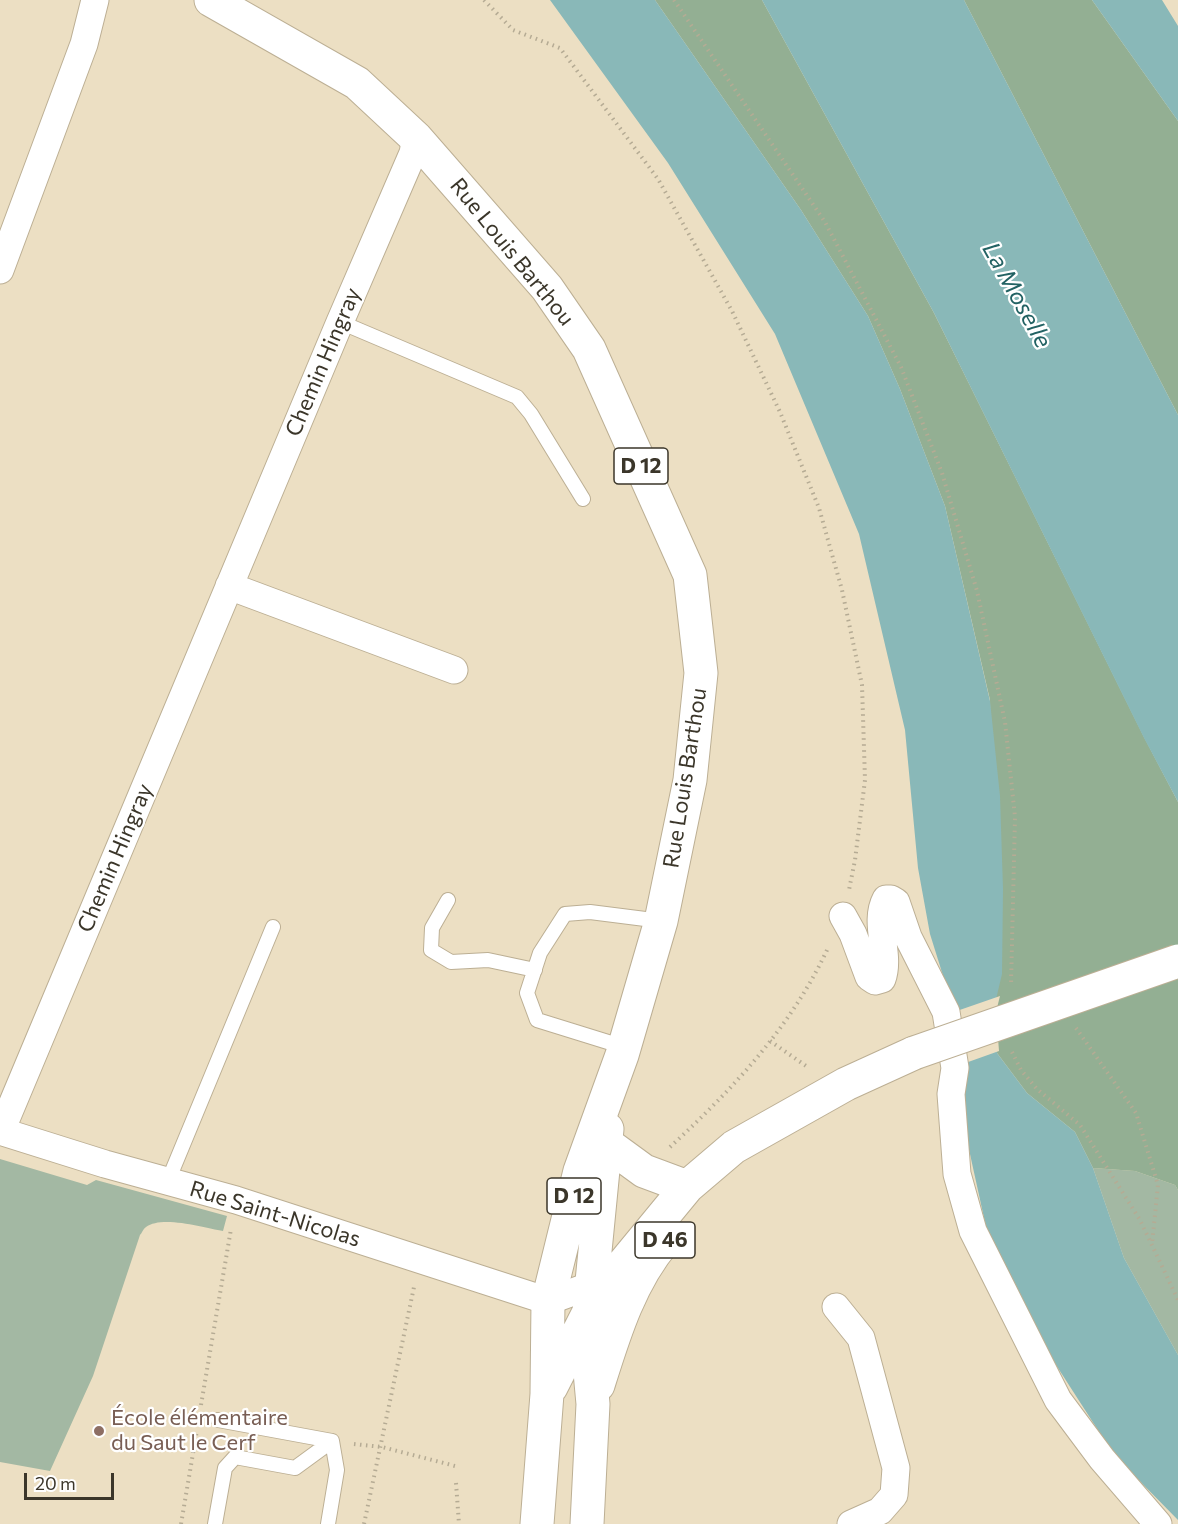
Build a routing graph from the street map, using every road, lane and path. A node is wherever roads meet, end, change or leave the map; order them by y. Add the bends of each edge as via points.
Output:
1 (95, 0) edge
2 (211, 0) edge
3 (484, 0) edge
4 (674, 0) edge
5 (415, 146) junction
6 (0, 270) edge
7 (340, 322) junction
8 (583, 499) dead end
9 (229, 586) junction
10 (454, 670) dead end
11 (448, 900) dead end
12 (843, 916) junction
13 (661, 921) junction
14 (273, 927) dead end
15 (1178, 961) edge
16 (535, 970) junction
17 (1011, 992) dead end
18 (1064, 1002) junction
19 (770, 1041) junction
20 (1008, 1044) dead end
21 (624, 1047) junction
22 (839, 1089) junction
23 (609, 1094) junction
24 (794, 1115) junction
25 (0, 1131) edge
26 (607, 1144) junction
27 (644, 1171) junction
28 (168, 1181) junction
29 (687, 1188) junction
30 (236, 1200) junction
31 (1152, 1245) junction
32 (420, 1260) junction
33 (1178, 1300) edge
34 (548, 1301) junction
35 (836, 1307) dead end
36 (592, 1312) junction
37 (547, 1394) junction
38 (593, 1404) junction
39 (201, 1410) dead end
40 (218, 1420) dead end
41 (199, 1421) dead end
42 (332, 1441) junction
43 (382, 1447) junction
44 (459, 1467) dead end
45 (456, 1483) dead end
46 (181, 1524) edge
47 (215, 1524) edge
48 (328, 1524) edge
49 (364, 1524) edge
50 (459, 1524) edge
51 (537, 1524) edge
52 (587, 1524) edge
53 (851, 1524) edge
54 (1158, 1524) edge

1 - 6 street via 84,44
2 - 5 main road, Rue Louis Barthou / D 12 via 357,83
3 - 12 path via 513,30 560,48 658,179 732,310 819,508 842,590 862,686 865,780
4 - 17 path via 825,222 902,367 942,473 977,591 1005,722 1015,817
5 - 7 street, Chemin Hingray
5 - 13 main road, Rue Louis Barthou / D 12 via 547,288 589,349 690,575 701,673 690,780
7 - 8 lane via 517,397
7 - 9 street, Chemin Hingray
9 - 10 street
9 - 25 street, Chemin Hingray
11 - 16 lane via 432,928 431,950 451,962 488,960
12 - 19 path via 822,962
12 - 54 street via 869,977 875,981 882,979 885,970 883,905 886,899 896,902 908,937 946,1012 955,1068 951,1094 957,1174 973,1231 1058,1400
13 - 16 lane via 590,912 566,914 540,952
13 - 21 main road, Rue Louis Barthou / D 12
14 - 28 lane
15 - 18 main road, D 46, bridge
16 - 21 lane via 527,993 537,1020
18 - 22 main road, D 46, bridge via 914,1053
18 - 31 path via 1080,1034 1136,1113 1158,1185
19 - 22 path
19 - 27 path via 710,1110
20 - 31 path via 1036,1089 1080,1125
21 - 23 main road, Rue Louis Barthou / D 12
22 - 24 main road, D 46
23 - 26 main road, Rue Louis Barthou / D 12
23 - 34 main road, Rue Louis Barthou / D 12 via 580,1171
24 - 29 main road, D 46 via 734,1147
24 - 38 main road, D 46 via 698,1201 657,1249 624,1307
25 - 28 street, Rue Saint-Nicolas
26 - 27 main road
26 - 36 main road, Rue Louis Barthou / D 12
27 - 29 main road
28 - 30 street, Rue Saint-Nicolas
29 - 36 main road, D 46 via 624,1261
30 - 32 street, Rue Saint-Nicolas
30 - 39 path
31 - 33 path
32 - 34 street, Rue Saint-Nicolas
32 - 43 path
34 - 36 street
34 - 36 street
34 - 37 main road, D 12
35 - 53 street via 861,1338 896,1468 894,1495 880,1511
36 - 37 main road, D 46
36 - 38 main road, D 12
37 - 51 main road, D 12
38 - 52 main road, D 12
40 - 42 lane
41 - 46 path
42 - 43 path
42 - 47 lane via 295,1468 235,1457 225,1468
42 - 48 lane via 337,1470
43 - 44 path
43 - 49 path
45 - 50 path

